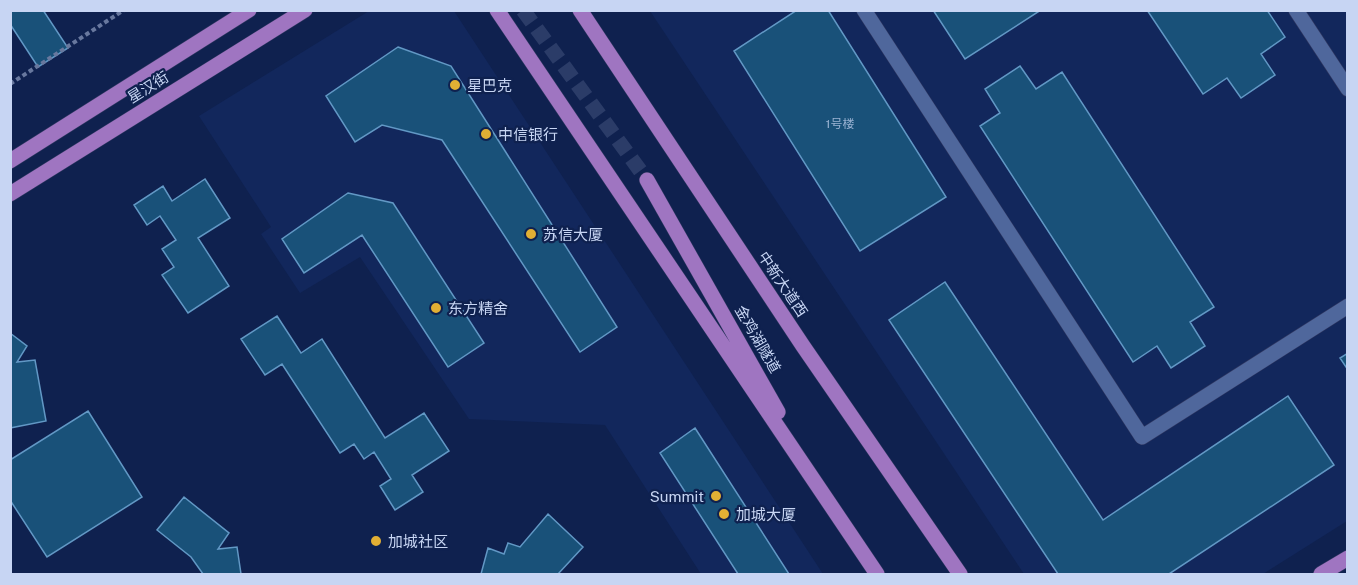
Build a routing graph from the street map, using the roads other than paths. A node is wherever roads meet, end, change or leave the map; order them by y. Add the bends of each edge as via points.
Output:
1 (249, 10) edge
2 (305, 10) edge
3 (497, 10) edge
4 (580, 10) edge
5 (864, 10) edge
6 (1296, 10) edge
7 (1347, 89) edge
8 (10, 161) edge
9 (647, 180) tunnel mouth
10 (10, 194) edge
11 (1347, 306) edge
12 (837, 516) junction
13 (1347, 558) edge
14 (877, 574) edge
15 (960, 574) edge
16 (1321, 574) edge

1 - 8 main road, 星汉街
2 - 10 main road, 星汉街
3 - 12 main road
4 - 15 main road, 中新大道西
5 - 11 lane via 1142,437
6 - 7 lane
9 - 12 main road, 金鸡湖隧道
12 - 14 main road
13 - 16 main road

